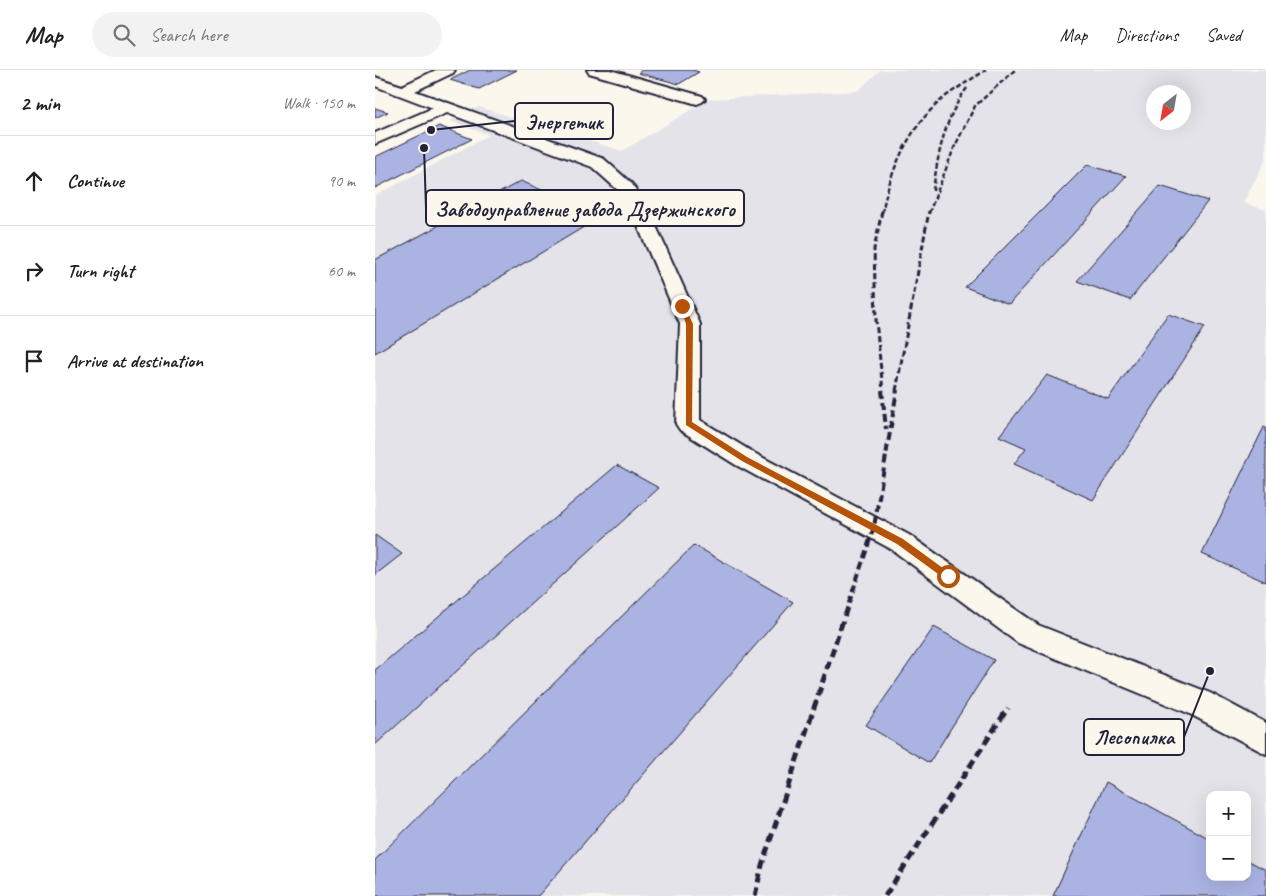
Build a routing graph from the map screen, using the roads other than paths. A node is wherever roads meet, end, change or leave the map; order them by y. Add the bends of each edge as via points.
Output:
1 (448, 70) edge
2 (594, 70) edge
3 (375, 81) edge
4 (403, 91) junction
5 (697, 99) dead end
6 (447, 107) junction
7 (375, 139) edge
8 (1266, 739) edge

1 - 4 lane
2 - 5 lane
3 - 4 lane
4 - 6 lane
6 - 7 lane
6 - 8 lane via 598,163 626,188 642,215 690,324 688,424 745,459 900,542 1028,634 1199,703

